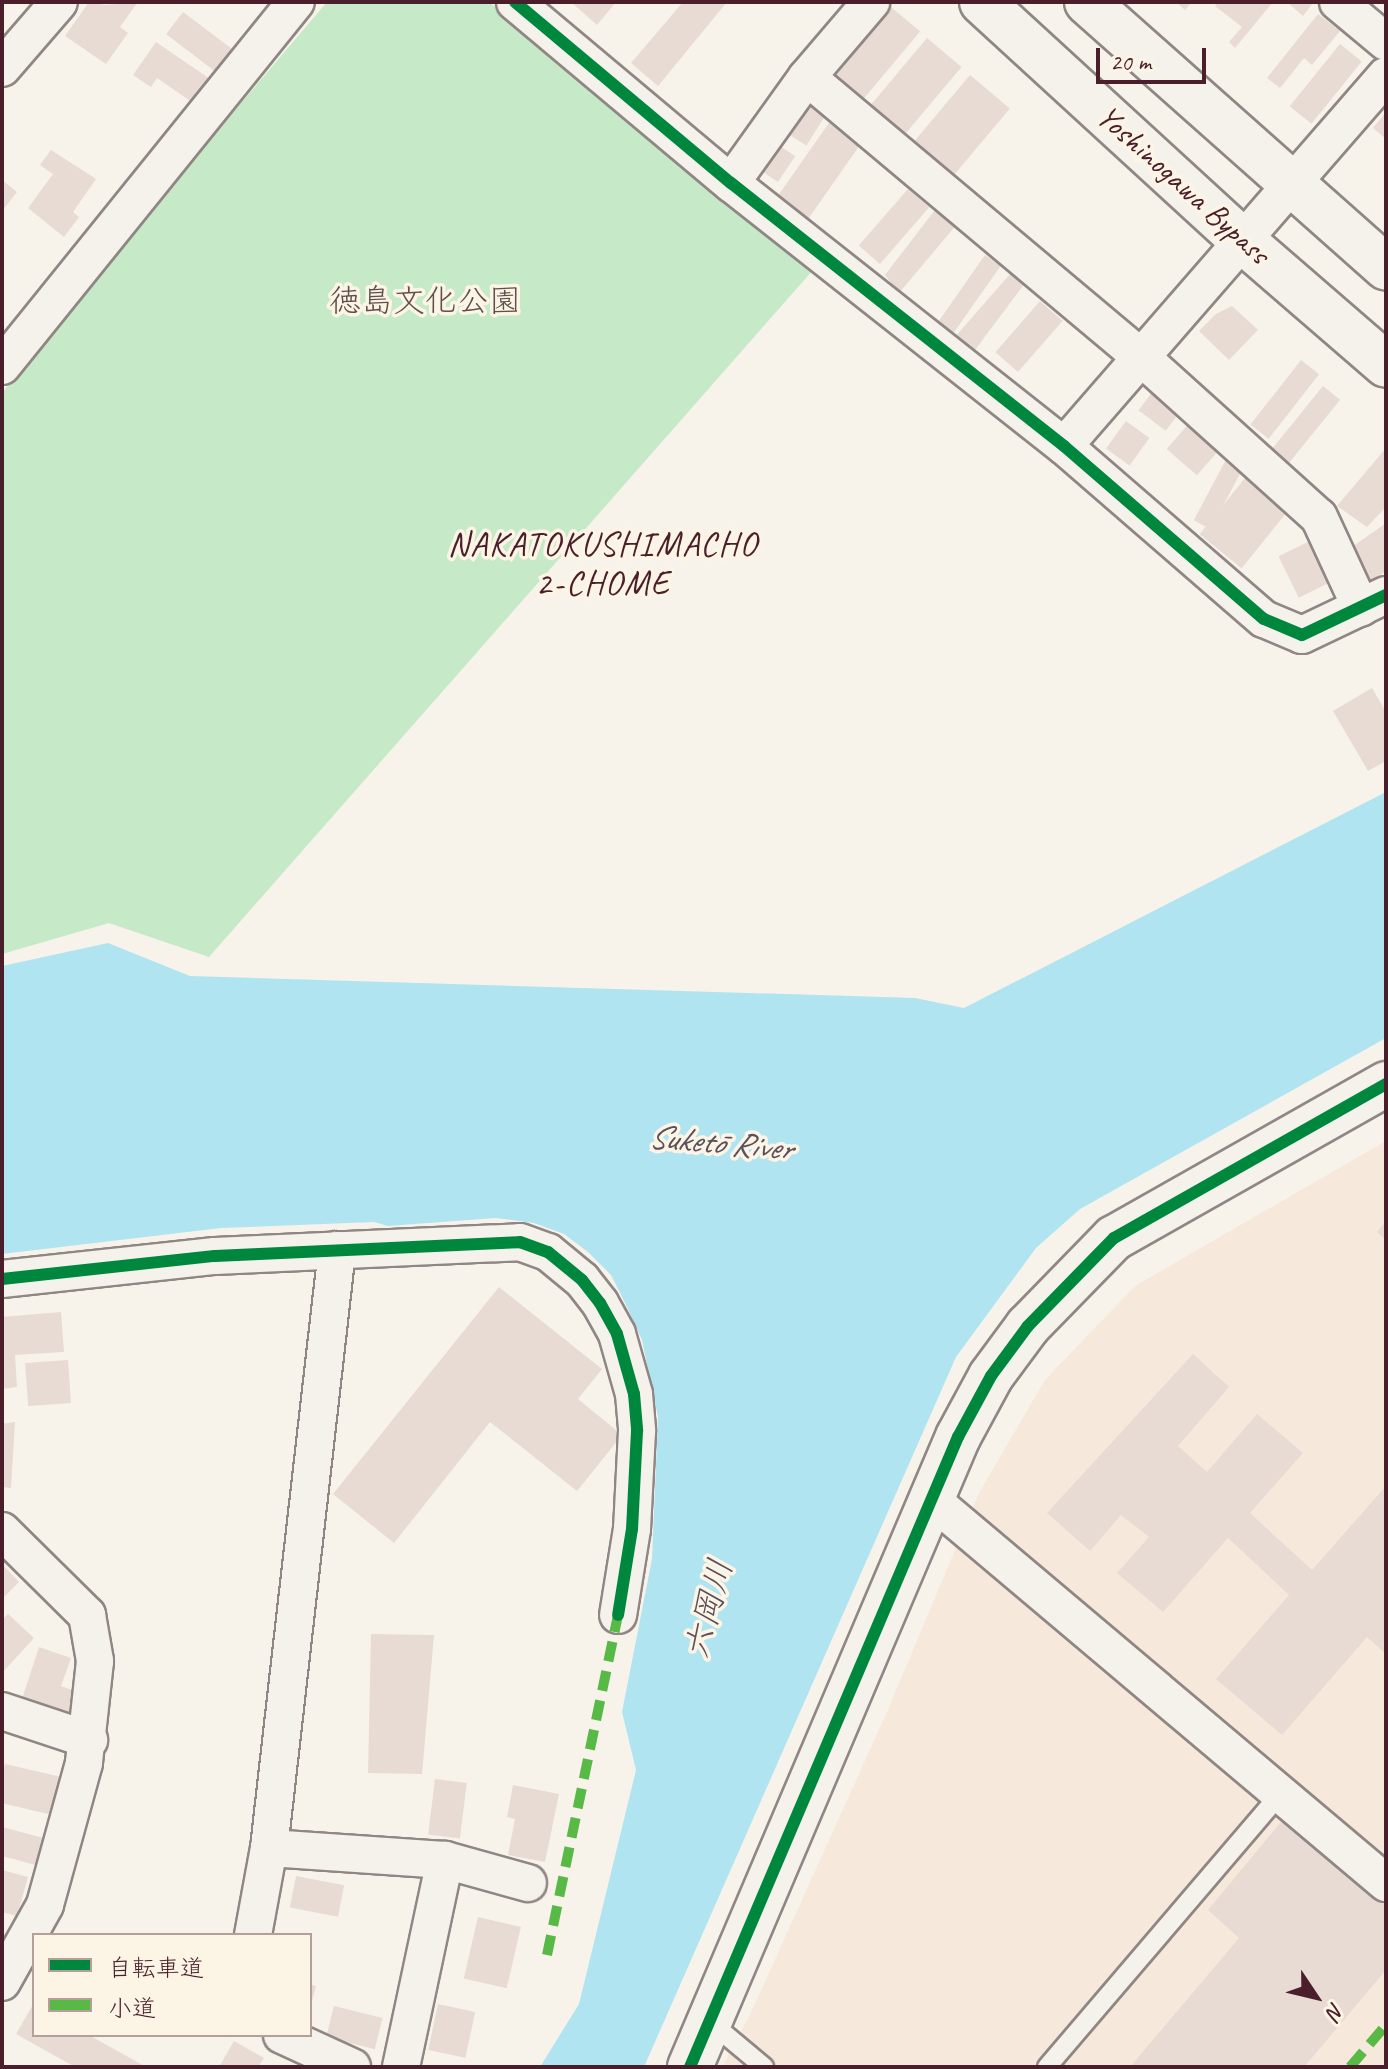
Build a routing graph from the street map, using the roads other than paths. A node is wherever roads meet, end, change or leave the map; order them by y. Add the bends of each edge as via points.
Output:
1 (59, 2) edge
2 (296, 2) edge
3 (515, 2) edge
4 (871, 2) edge
5 (982, 2) edge
6 (1087, 2) edge
7 (1338, 2) edge
8 (1386, 42) edge
9 (2, 68) edge
10 (1386, 76) edge
11 (807, 77) junction
12 (731, 183) junction
13 (1293, 184) junction
14 (1243, 241) junction
15 (1386, 267) edge
16 (1141, 357) junction
17 (1386, 365) edge
18 (2, 366) edge
19 (1064, 446) junction
20 (1374, 602) edge
21 (1386, 1084) edge
22 (337, 1250) junction
23 (2, 1279) edge
24 (932, 1500) junction
25 (2, 1531) edge
26 (618, 1615) dead end
27 (2, 1711) edge
28 (89, 1740) junction
29 (1280, 1794) junction
30 (269, 1848) junction
31 (445, 1860) junction
32 (528, 1883) dead end
33 (1386, 1883) edge
34 (253, 1933) edge
35 (2, 1982) edge
36 (709, 2021) junction
37 (286, 2037) edge
38 (352, 2067) edge
39 (401, 2067) edge
40 (690, 2067) edge
41 (764, 2067) edge
42 (1047, 2067) edge

1 - 9 street
2 - 18 street
3 - 12 street
4 - 11 street
5 - 14 main road, Yoshinogawa Bypass
6 - 13 main road
7 - 8 street
10 - 13 street
11 - 12 street
11 - 16 street
12 - 19 street
13 - 14 street
13 - 15 main road
14 - 16 street
14 - 17 main road, Yoshinogawa Bypass
16 - 19 street
16 - 20 street via 1319,517
19 - 20 street via 1264,619 1302,635
21 - 24 main road via 1114,1238 1028,1326 991,1376
22 - 23 street via 215,1256
22 - 26 street via 520,1242 548,1252 582,1280 617,1334 634,1394 632,1529
22 - 30 street
24 - 29 street
24 - 36 main road
25 - 28 street via 87,1615 95,1661
27 - 28 street
28 - 35 street via 45,1905
29 - 33 street
29 - 42 lane
30 - 31 street
30 - 34 street
31 - 32 street
31 - 39 street
36 - 40 main road
36 - 41 lane
37 - 38 street

